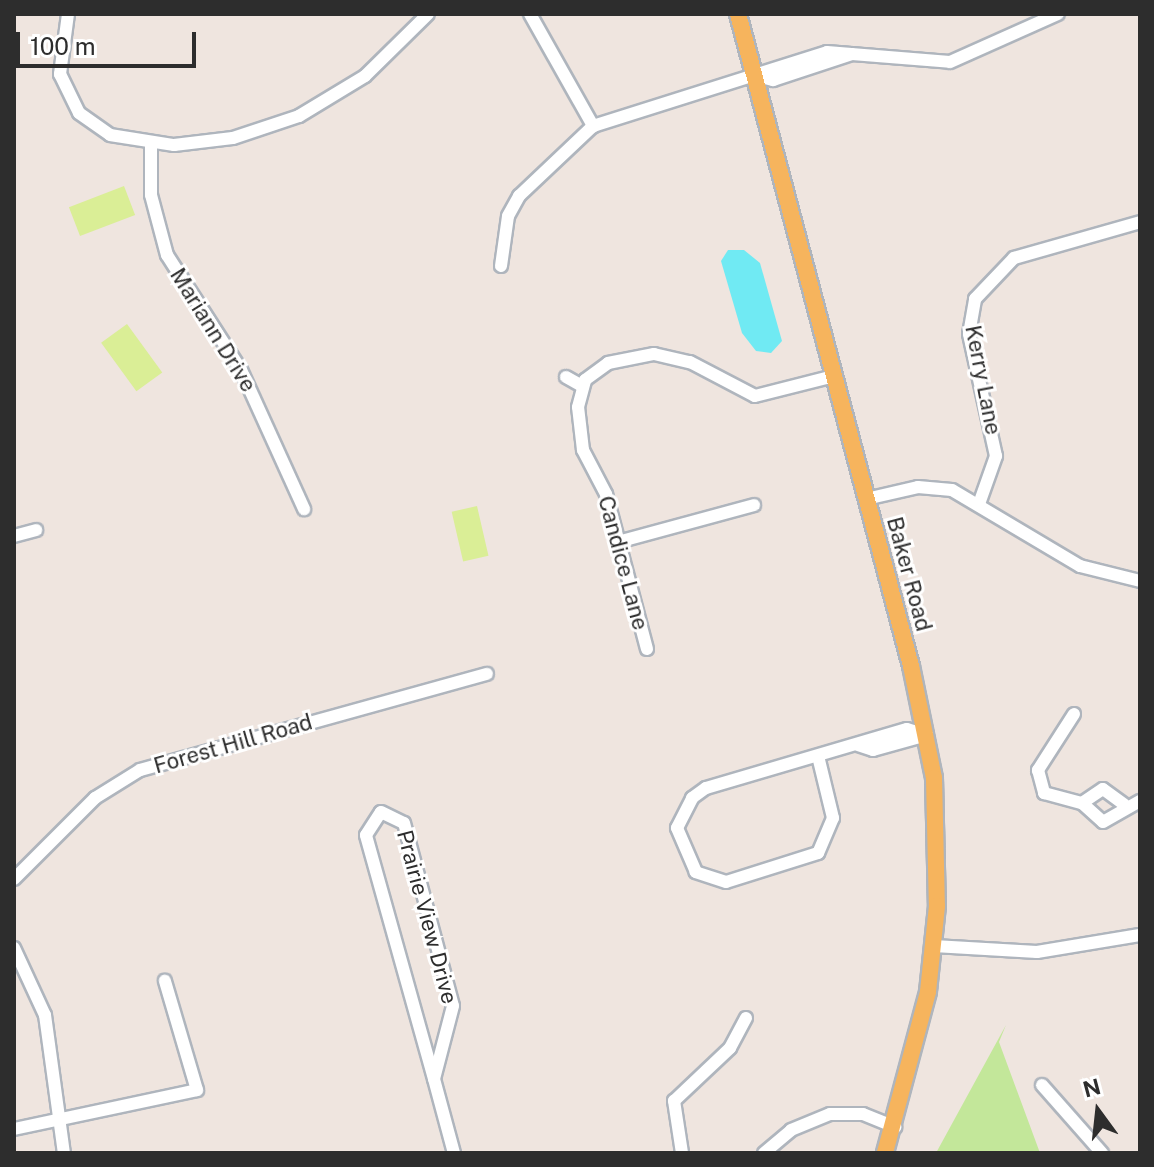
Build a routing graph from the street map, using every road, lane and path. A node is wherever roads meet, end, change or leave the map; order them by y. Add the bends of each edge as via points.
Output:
1 (68, 14) edge
2 (428, 14) edge
3 (530, 14) edge
4 (738, 14) edge
5 (1058, 14) edge
6 (754, 75) junction
7 (593, 126) junction
8 (151, 144) junction
9 (1140, 222) edge
10 (501, 266) dead end
11 (834, 376) junction
12 (566, 377) dead end
13 (582, 386) junction
14 (866, 499) junction
15 (979, 504) junction
16 (754, 505) dead end
17 (304, 509) dead end
18 (36, 530) dead end
19 (14, 536) edge
20 (618, 542) junction
21 (1140, 581) edge
22 (647, 649) dead end
23 (487, 674) dead end
24 (1074, 714) dead end
25 (927, 735) junction
26 (818, 756) junction
27 (1140, 801) edge
28 (1082, 803) junction
29 (1124, 804) junction
30 (14, 879) edge
31 (1140, 935) edge
32 (934, 946) junction
33 (14, 948) edge
34 (165, 981) dead end
35 (746, 1018) dead end
36 (434, 1079) junction
37 (1042, 1085) dead end
38 (60, 1124) junction
39 (895, 1127) junction
40 (14, 1129) edge
41 (64, 1153) edge
42 (454, 1153) edge
43 (682, 1153) edge
44 (764, 1153) edge
45 (885, 1153) edge
46 (1102, 1153) edge

1 - 8 street via 60,74 79,113 110,135
2 - 8 street via 365,76 299,116 233,138
3 - 7 street
4 - 6 main road, Baker Road
5 - 6 street via 950,62 852,54 773,80
6 - 7 street
6 - 11 main road, Baker Road
7 - 10 street via 519,196 504,232
8 - 17 street, Mariann Drive via 151,195 167,255 241,370
9 - 15 street, Kerry Lane via 1014,258 975,299 969,334 996,456
11 - 13 street via 755,396 690,362 654,354 608,363
11 - 14 main road, Baker Road
12 - 13 street
13 - 20 street, Candice Lane via 583,450
14 - 15 street via 935,487
14 - 25 main road, Baker Road
15 - 21 street via 1080,566
16 - 20 street
18 - 19 street
20 - 22 street, Candice Lane
23 - 30 street, Forest Hill Road via 140,770 95,798
24 - 28 street via 1037,778 1050,798
25 - 26 street via 907,729
25 - 32 main road, Baker Road via 938,835
26 - 26 street via 692,798 678,844 696,872 726,882 818,853 833,818
27 - 29 street
28 - 29 street via 1103,789
28 - 29 street via 1103,822
31 - 32 street via 1037,952
32 - 39 main road, Baker Road
33 - 38 street via 45,1015
34 - 38 street via 197,1090
35 - 43 street via 730,1048 674,1101
36 - 36 street, Prairie View Drive via 366,835 381,812 404,823 453,1006
36 - 42 street, Prairie View Drive
37 - 46 street
38 - 40 street
38 - 41 street
39 - 44 street via 863,1114 830,1114 791,1130
39 - 45 main road, Baker Road

